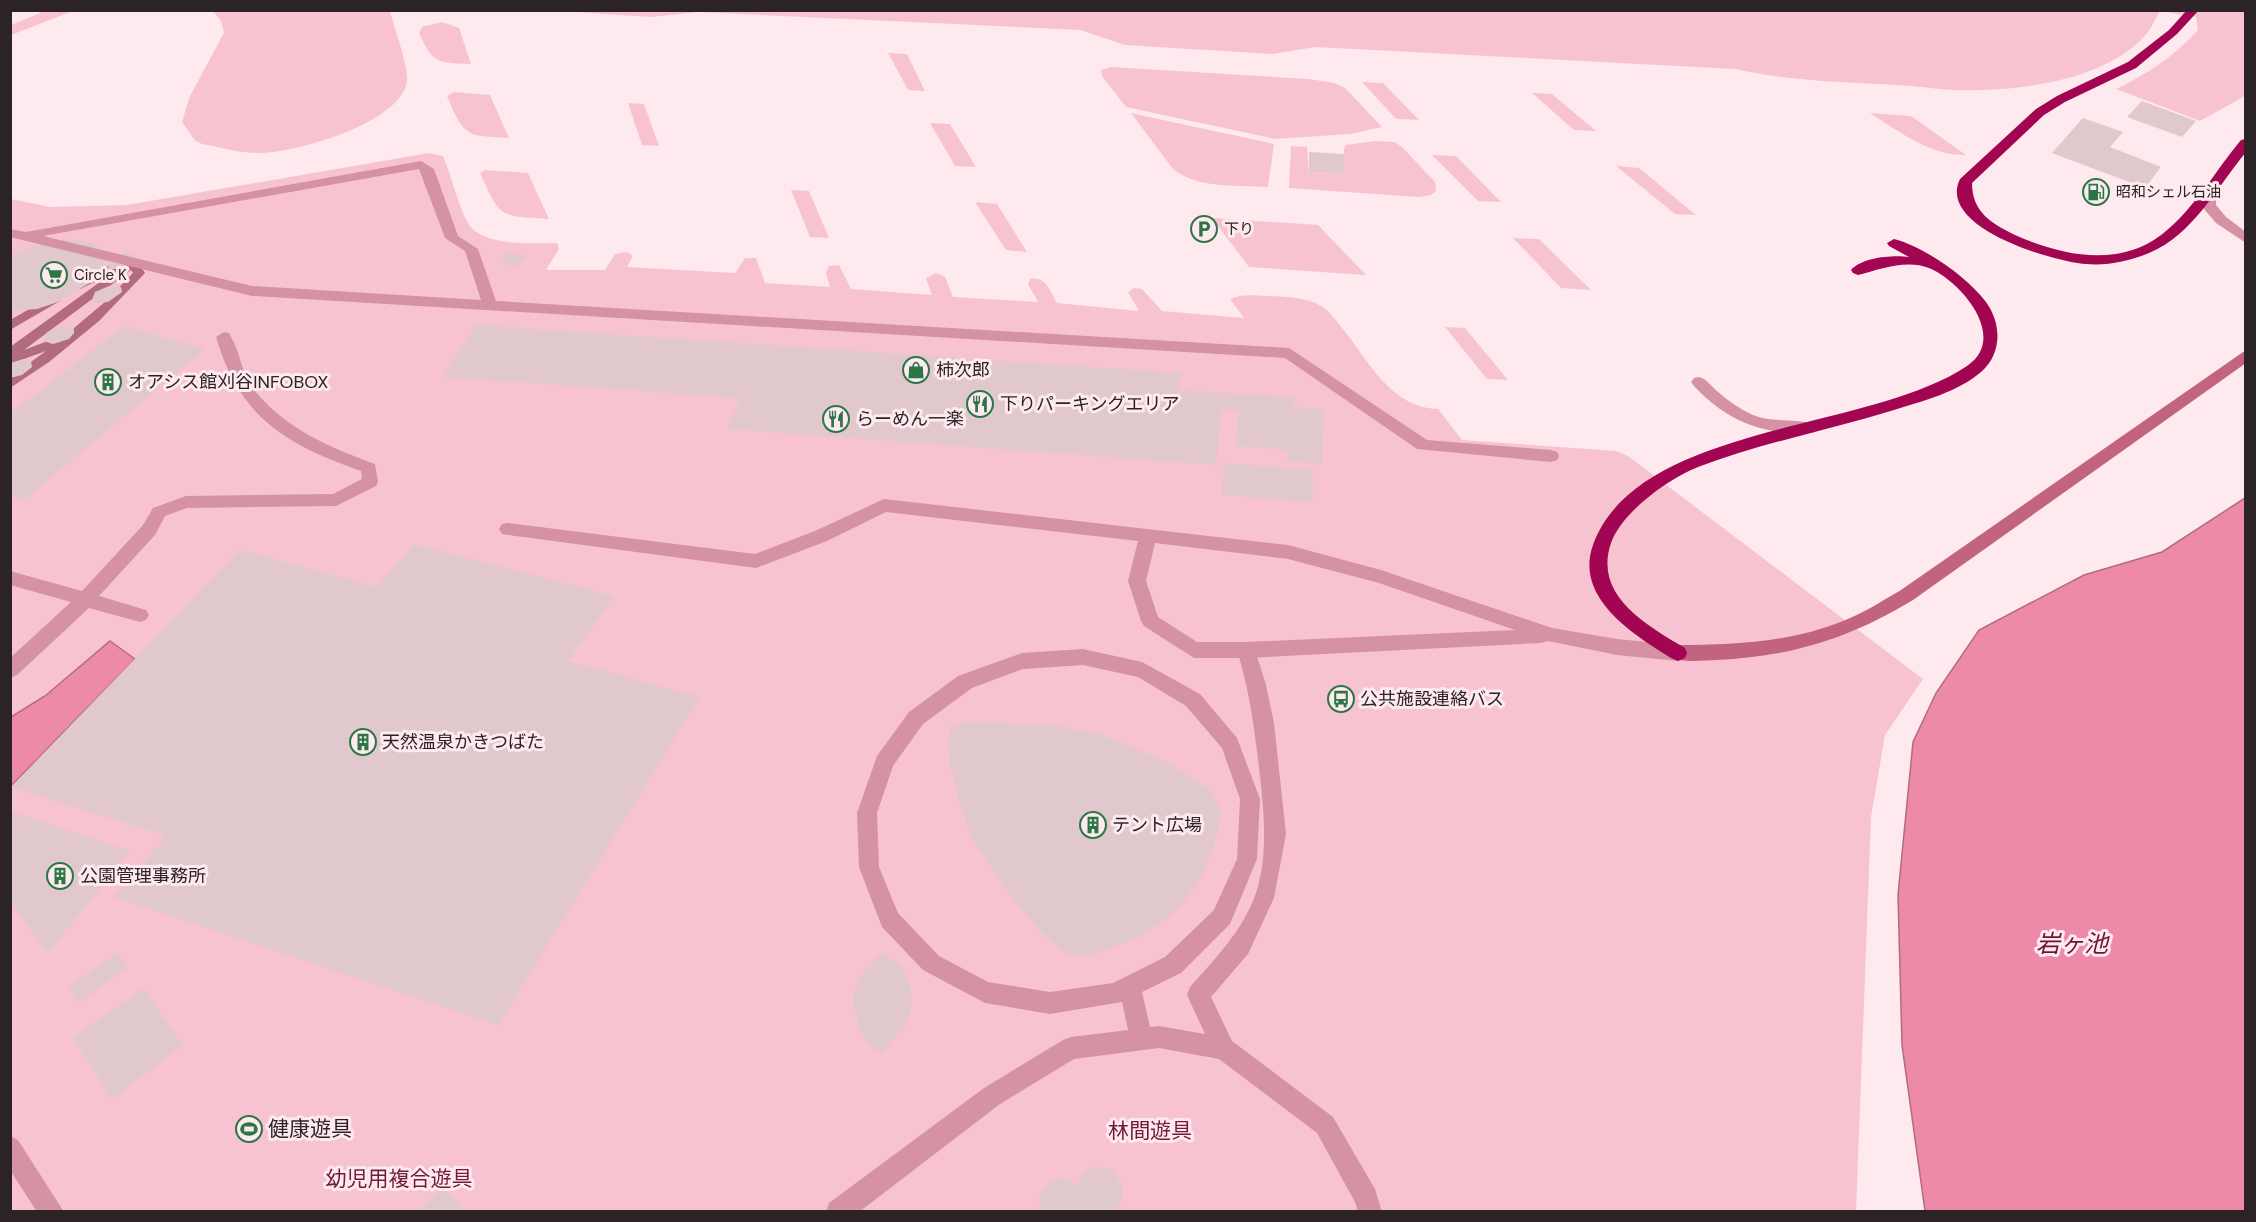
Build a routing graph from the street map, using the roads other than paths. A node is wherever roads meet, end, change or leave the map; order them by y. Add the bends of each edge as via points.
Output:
1 (2194, 10) edge
2 (2246, 143) edge
3 (2209, 189) junction
4 (16, 235) edge
5 (2246, 239) edge
6 (1894, 243) dead end
7 (1858, 270) dead end
8 (1948, 273) junction
9 (490, 305) junction
10 (224, 337) dead end
11 (2246, 355) edge
12 (1699, 382) dead end
13 (1809, 428) junction
14 (1551, 456) dead end
15 (508, 529) dead end
16 (1148, 535) junction
17 (10, 578) edge
18 (86, 599) junction
19 (140, 615) dead end
20 (1552, 635) junction
21 (1246, 650) junction
22 (1678, 653) junction
23 (10, 670) edge
24 (1130, 986) junction
25 (1141, 1039) junction
26 (1224, 1049) junction
27 (10, 1148) edge
28 (52, 1212) edge
29 (837, 1212) edge
30 (1370, 1212) edge

1 - 3 highway via 2132,65 2040,112 1965,182 1964,196 1970,210 2011,238 2065,257 2089,260 2138,253 2161,242 2177,229
2 - 3 highway
3 - 5 street via 2209,206
4 - 9 street via 252,291
4 - 9 street via 421,165 427,169 452,238 471,249
6 - 8 highway
7 - 8 highway via 1881,261 1901,259
8 - 13 highway via 1986,315 1991,333 1988,355 1969,373 1940,388
9 - 14 street via 1289,353 1423,445
10 - 18 street via 237,376 267,414 299,438 369,468 370,482 336,500 186,502 159,512 149,530
11 - 22 street via 1871,617 1821,636 1774,647 1728,653
12 - 13 street via 1716,401 1754,423
13 - 22 highway via 1690,464 1665,477 1616,516 1599,542 1596,570 1605,593 1648,637
15 - 16 street via 756,561 821,536 884,505
16 - 20 street via 1288,552 1381,577
16 - 21 street via 1137,581 1150,621 1194,650
17 - 18 street
18 - 19 street
18 - 23 street
20 - 21 street
20 - 22 street
21 - 26 street via 1264,723 1276,834 1267,891 1240,947 1198,995
24 - 24 street via 1115,993 1050,1003 985,992 931,963 890,920 869,867 867,813 884,762 916,718 965,682 1022,661 1083,657 1142,670 1193,700 1230,744 1250,799 1247,859 1222,917 1173,965
24 - 25 street
25 - 26 street via 1159,1037
25 - 29 street via 1071,1048 985,1101
26 - 30 street via 1325,1125
27 - 28 street

